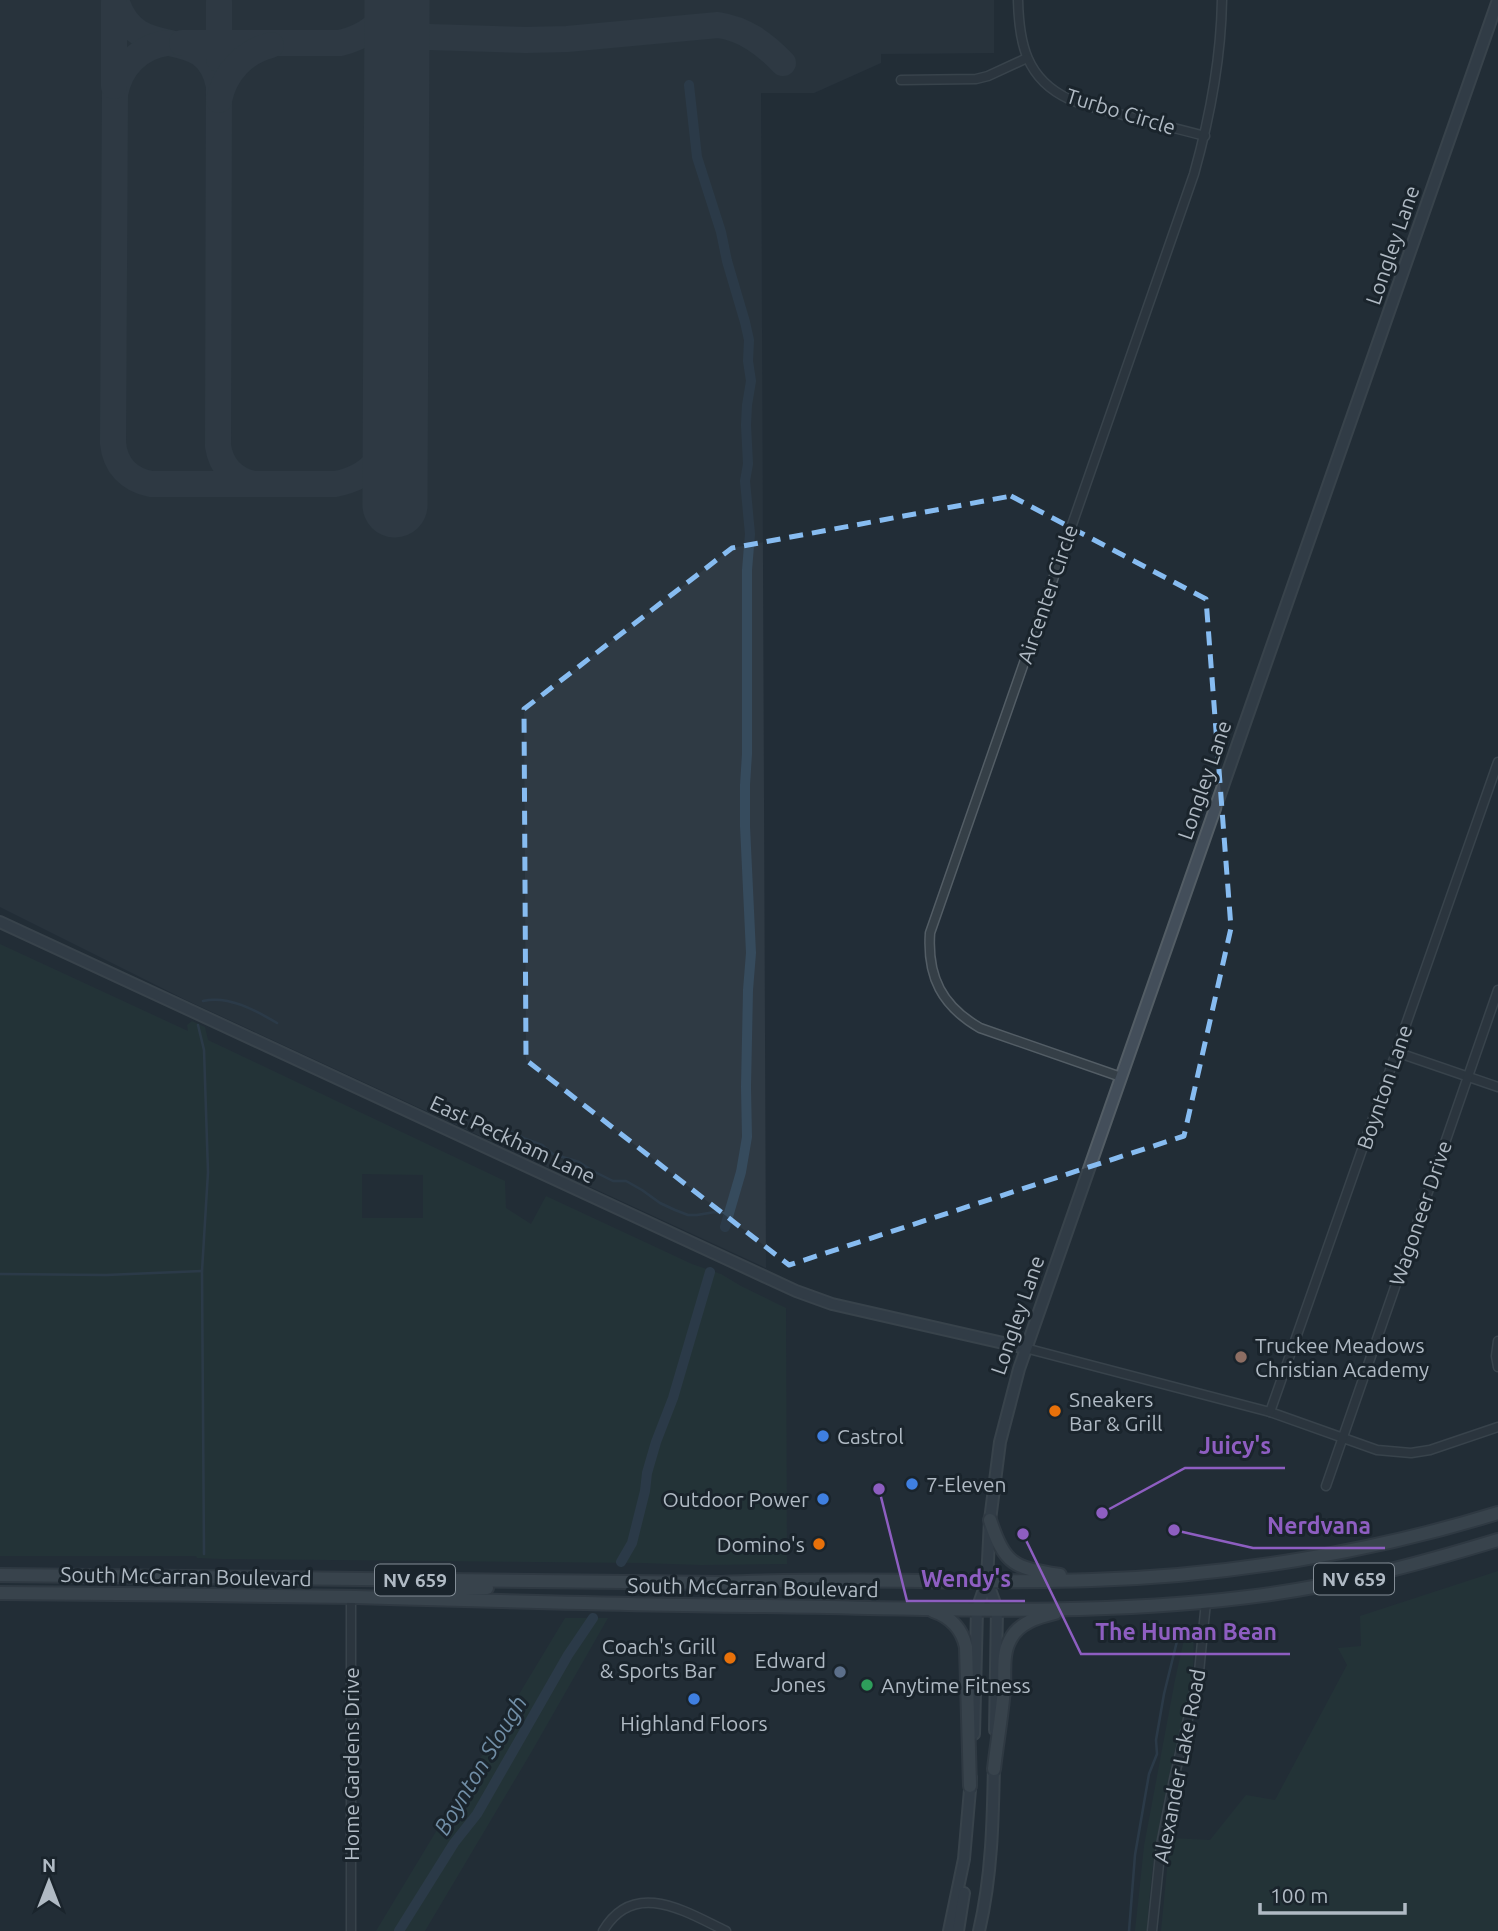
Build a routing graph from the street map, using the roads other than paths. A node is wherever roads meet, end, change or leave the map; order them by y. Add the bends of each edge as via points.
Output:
1 (1018, 0) edge
2 (1223, 0) edge
3 (1497, 0) edge
4 (1027, 58) junction
5 (901, 80) dead end
6 (1205, 136) junction
7 (1498, 762) edge
8 (0, 922) edge
9 (1498, 990) edge
10 (1396, 1052) junction
11 (1467, 1076) junction
12 (1121, 1077) junction
13 (1498, 1087) edge
14 (1498, 1341) edge
15 (1026, 1348) junction
16 (1498, 1367) edge
17 (1270, 1412) junction
18 (1498, 1427) edge
19 (1343, 1437) junction
20 (1326, 1486) dead end
21 (1498, 1513) edge
22 (990, 1520) junction
23 (1498, 1540) edge
24 (0, 1575) edge
25 (1094, 1580) junction
26 (528, 1581) junction
27 (987, 1581) junction
28 (0, 1593) edge
29 (351, 1597) junction
30 (1206, 1602) junction
31 (919, 1608) junction
32 (1084, 1608) junction
33 (977, 1609) junction
34 (997, 1609) junction
35 (994, 1769) junction
36 (971, 1786) junction
37 (964, 1859) junction
38 (351, 1931) edge
39 (603, 1931) edge
40 (726, 1931) edge
41 (949, 1931) edge
42 (958, 1931) edge
43 (979, 1931) edge
44 (1152, 1931) edge

1 - 4 street, Turbo Circle via 1019,32
2 - 6 street, Aircenter Circle via 1219,57
3 - 12 main road, Longley Lane
4 - 5 street via 976,79
4 - 6 street, Turbo Circle via 1043,81 1068,98
6 - 12 street, Aircenter Circle via 930,933 934,977 947,1001 968,1021
7 - 10 street, Boynton Lane
8 - 15 main road, East Peckham Lane via 796,1291 832,1304
9 - 11 street, Wagoneer Drive
10 - 11 street
10 - 17 street, Boynton Lane
11 - 13 street
11 - 19 street, Wagoneer Drive
12 - 15 main road, Longley Lane
14 - 16 street
15 - 17 street
15 - 22 main road, Longley Lane via 1000,1442
17 - 19 street
18 - 19 street via 1447,1446 1411,1452 1377,1450
19 - 20 street, Wagoneer Drive
21 - 25 main road, South McCarran Boulevard / NV 659 via 1314,1558
22 - 25 main road via 998,1545 1017,1565
22 - 27 main road, Longley Lane
23 - 30 main road, South McCarran Boulevard / NV 659 via 1360,1578
24 - 26 main road, South McCarran Boulevard / NV 659
25 - 27 main road, South McCarran Boulevard / NV 659
26 - 27 main road, South McCarran Boulevard / NV 659
26 - 29 main road via 472,1589 371,1588
27 - 33 main road, Longley Lane
27 - 34 main road, Longley Lane
28 - 29 main road, South McCarran Boulevard / NV 659
29 - 31 main road, South McCarran Boulevard / NV 659
29 - 38 street, Home Gardens Drive
30 - 32 main road, South McCarran Boulevard / NV 659
30 - 44 street, Alexander Lake Road via 1199,1672 1161,1846
31 - 33 main road, South McCarran Boulevard / NV 659
31 - 36 main road via 943,1614 964,1639
32 - 34 main road, South McCarran Boulevard / NV 659
32 - 35 main road via 1031,1620 1009,1640
33 - 34 main road, South McCarran Boulevard / NV 659
33 - 36 main road, Longley Lane
34 - 35 main road, Longley Lane
35 - 43 main road, Longley Lane via 989,1871
36 - 37 main road, Longley Lane
37 - 41 main road, Longley Lane
37 - 42 main road
39 - 40 street via 624,1909 658,1902

